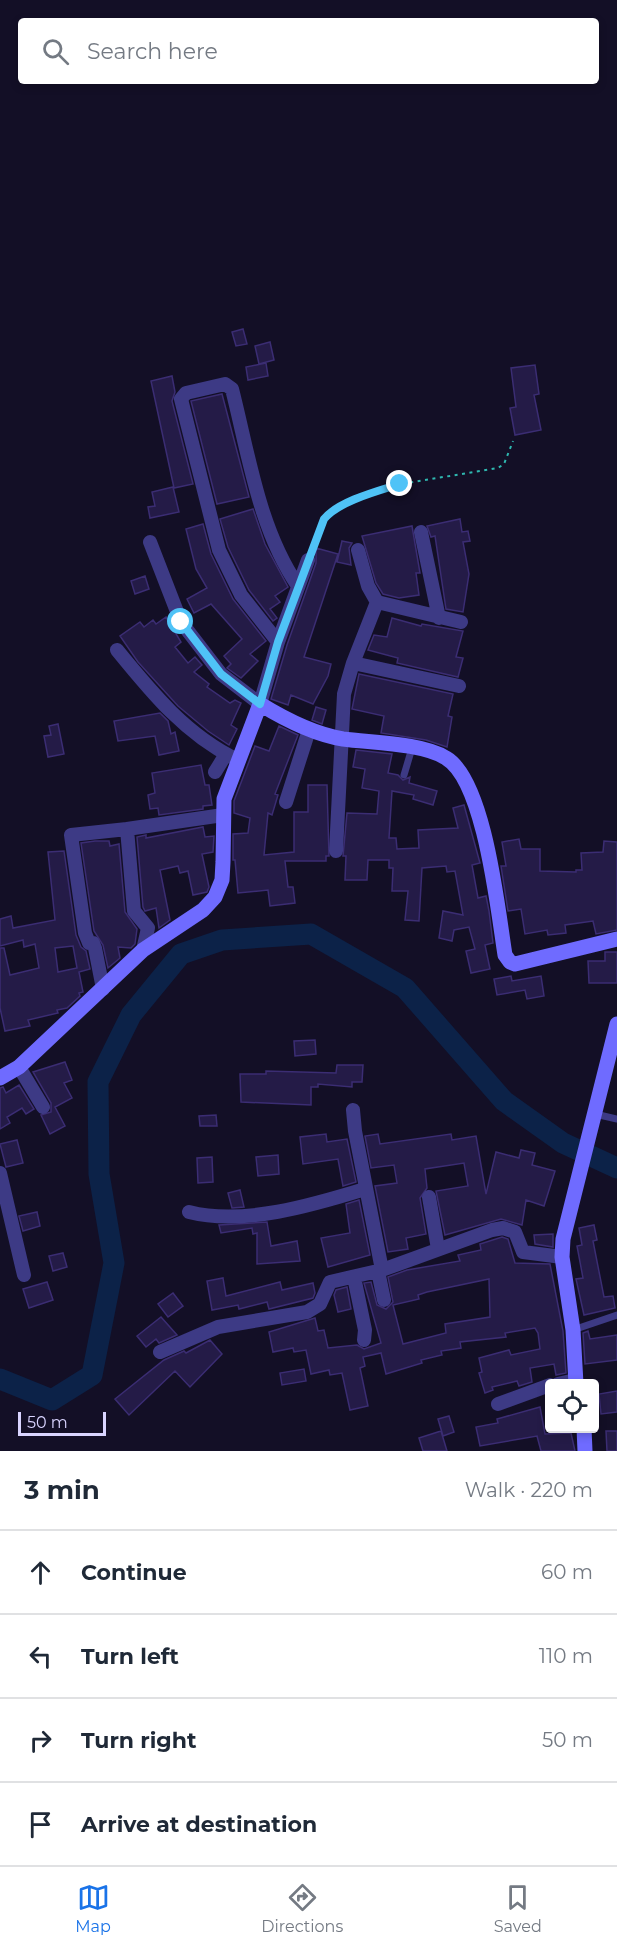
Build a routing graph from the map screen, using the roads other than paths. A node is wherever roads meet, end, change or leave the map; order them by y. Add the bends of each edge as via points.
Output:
1 (421, 532) dead end
2 (150, 542) dead end
3 (358, 550) dead end
4 (308, 560) road end
5 (298, 586) junction
6 (377, 602) junction
7 (439, 618) junction
8 (461, 622) dead end
9 (278, 642) junction
10 (117, 650) dead end
11 (353, 663) junction
12 (459, 686) dead end
13 (260, 704) junction
14 (309, 730) junction
15 (340, 738) junction
16 (411, 748) junction
17 (232, 757) junction
18 (215, 772) dead end
19 (404, 775) dead end
20 (286, 802) dead end
21 (223, 815) junction
22 (127, 829) junction
23 (336, 851) dead end
24 (617, 939) edge
25 (143, 950) junction
26 (103, 988) junction
27 (616, 1026) edge
28 (19, 1067) junction
29 (0, 1078) edge
30 (43, 1107) dead end
31 (353, 1110) dead end
32 (595, 1114) junction
33 (617, 1119) edge
34 (0, 1173) edge
35 (365, 1189) junction
36 (429, 1197) dead end
37 (189, 1212) dead end
38 (438, 1249) junction
39 (562, 1257) junction
40 (380, 1271) junction
41 (24, 1275) dead end
42 (354, 1277) junction
43 (384, 1300) dead end
44 (617, 1316) edge
45 (573, 1330) junction
46 (364, 1340) dead end
47 (160, 1352) dead end
48 (575, 1379) edge
49 (545, 1386) edge
50 (498, 1404) dead end
51 (584, 1433) edge
52 (585, 1451) edge

1 - 7 street
2 - 13 street via 181,622 221,674
3 - 6 street
4 - 5 street
5 - 9 street
5 - 9 street via 266,521 232,389 225,384 186,393 181,399 219,550 241,595
6 - 7 street
6 - 11 street
7 - 8 street
9 - 13 street
10 - 17 street via 152,694 201,739
11 - 12 street
11 - 15 street via 344,694
13 - 14 street
13 - 17 street
14 - 15 street
14 - 20 street
15 - 16 street
15 - 23 street
16 - 19 lane
16 - 24 street via 448,758 472,798 486,837 505,955 510,962 531,961
17 - 18 street
17 - 21 street
21 - 22 street
21 - 25 street via 222,880 215,897 203,910
22 - 25 street via 134,911 148,928
22 - 26 street via 71,835 85,933 88,943 95,948
25 - 26 street
26 - 28 street
27 - 32 street
28 - 29 street
28 - 30 street
31 - 35 street
32 - 33 lane
32 - 39 street via 568,1216
34 - 41 street
35 - 37 street via 316,1204 224,1218
35 - 40 street
36 - 38 street
38 - 39 street via 504,1228 515,1232 523,1252
38 - 40 street
39 - 45 street
40 - 42 street
40 - 43 street
42 - 46 street
42 - 47 street via 330,1282 320,1304 307,1312 218,1327
44 - 45 lane
45 - 48 street
49 - 50 street
51 - 52 street

